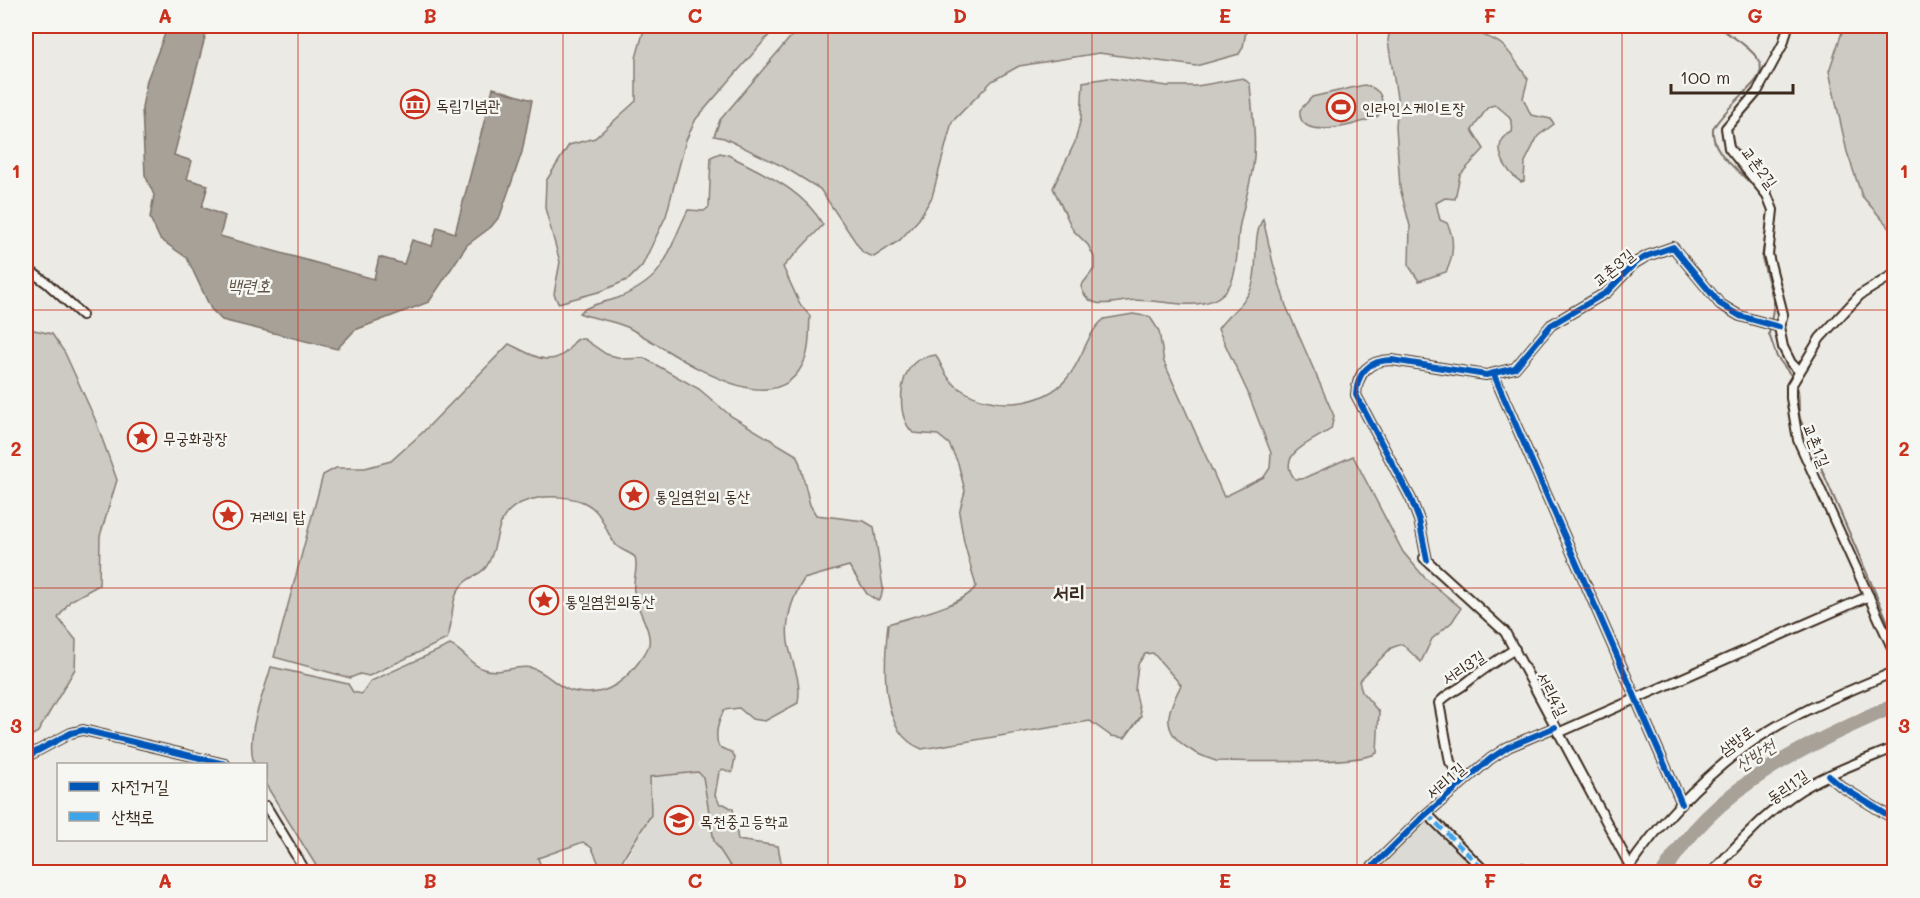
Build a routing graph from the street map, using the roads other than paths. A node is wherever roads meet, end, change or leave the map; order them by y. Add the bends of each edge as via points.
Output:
1 (1788, 26) edge
2 (26, 268) edge
3 (1894, 274) edge
4 (82, 315) dead end
5 (1777, 327) junction
6 (1798, 373) junction
7 (1494, 375) junction
8 (1869, 596) junction
9 (1515, 650) junction
10 (1894, 652) edge
11 (1894, 672) edge
12 (1636, 700) junction
13 (1556, 730) junction
14 (1894, 747) edge
15 (26, 758) edge
16 (217, 763) edge
17 (1828, 776) junction
18 (1464, 781) junction
19 (1682, 804) junction
20 (267, 808) edge
21 (1427, 814) junction
22 (1894, 819) edge
23 (1628, 869) edge
24 (306, 873) edge
25 (1367, 873) edge
26 (1486, 873) edge
27 (1712, 873) edge

1 - 5 street, 교촌2길 via 1783,44 1757,92 1726,128 1729,148 1767,195 1773,210 1768,255 1783,315
2 - 4 street
3 - 6 street, 교촌1길 via 1860,295 1842,312
5 - 6 street, 교촌2길
5 - 7 street, 교촌3길 via 1740,316 1720,304 1673,247 1635,263 1607,292 1551,325 1522,362
6 - 8 street, 교촌1길 via 1791,385 1792,417 1798,440
7 - 9 street, 서리4길 via 1381,360 1367,366 1358,381 1356,395 1411,499 1425,558 1504,632
7 - 12 street
8 - 10 street, 교촌1길
8 - 12 street, 서리1길
9 - 13 street, 서리4길
9 - 18 street, 서리3길 via 1479,671 1438,703 1450,762
11 - 19 street, 삼방로 via 1804,713 1747,746
12 - 13 street, 서리1길
12 - 19 street
13 - 18 street, 서리1길 via 1508,747
13 - 23 street, 서리4길
14 - 17 street, 동리1길
15 - 16 street via 83,730
17 - 22 street
17 - 27 street, 동리1길 via 1787,800 1750,831
18 - 21 street, 서리1길
19 - 23 street, 삼방로
20 - 24 street
21 - 25 street, 서리1길
21 - 26 street

